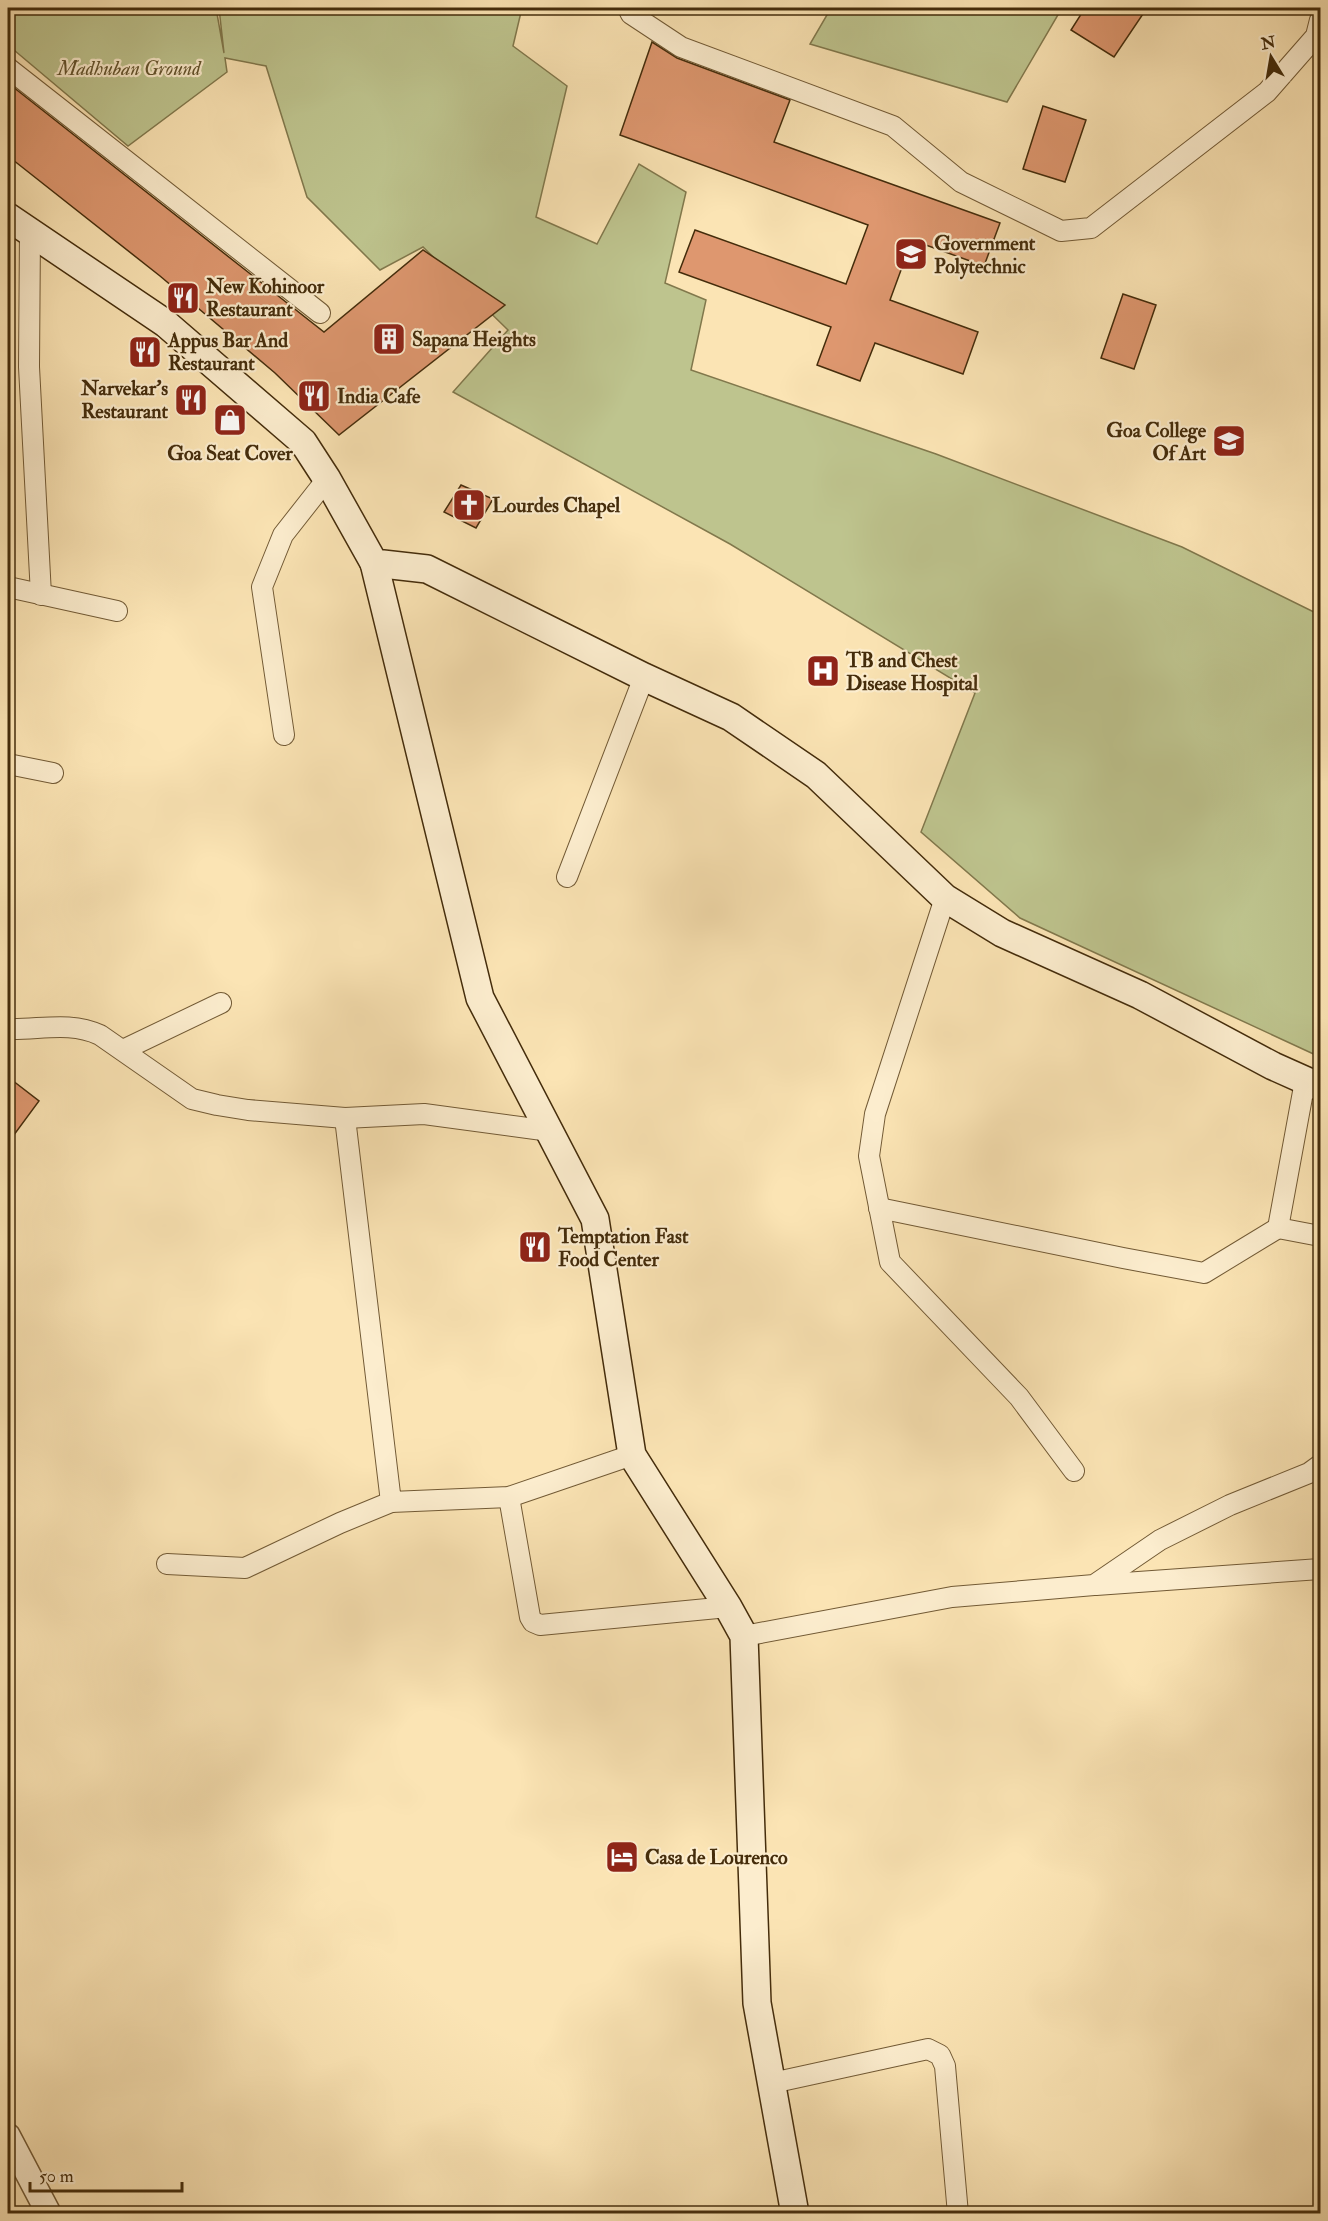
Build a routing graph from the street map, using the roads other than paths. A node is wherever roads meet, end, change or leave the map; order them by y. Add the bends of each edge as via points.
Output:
1 (628, 8) edge
2 (1320, 20) edge
3 (8, 68) edge
4 (19, 224) edge
5 (320, 313) dead end
6 (327, 479) junction
7 (374, 563) junction
8 (8, 587) edge
9 (41, 595) junction
10 (117, 611) dead end
11 (644, 677) junction
12 (284, 735) dead end
13 (8, 764) edge
14 (52, 773) dead end
15 (567, 877) dead end
16 (945, 898) junction
17 (221, 1003) dead end
18 (8, 1029) edge
19 (123, 1050) junction
20 (1313, 1084) edge
21 (345, 1118) junction
22 (550, 1131) junction
23 (879, 1208) junction
24 (1278, 1228) junction
25 (1320, 1236) edge
26 (632, 1455) junction
27 (1320, 1466) edge
28 (1074, 1471) dead end
29 (509, 1497) junction
30 (391, 1502) junction
31 (167, 1564) dead end
32 (1320, 1569) edge
33 (1094, 1585) junction
34 (728, 1607) junction
35 (744, 1636) junction
36 (772, 2083) junction
37 (8, 2136) edge
38 (50, 2214) edge
39 (795, 2214) edge
40 (958, 2214) edge

1 - 2 street via 631,14 681,46 893,126 961,182 1061,231 1091,228 1267,92 1316,36
3 - 5 street
4 - 6 main road via 165,323 303,442
4 - 9 street
6 - 7 main road
6 - 12 street via 283,535 262,587
7 - 11 main road via 427,569
7 - 22 main road via 480,998
8 - 9 street
9 - 10 street
11 - 15 street
11 - 16 main road via 731,717 816,775
13 - 14 street
16 - 20 main road via 1002,933 1140,995
16 - 23 street via 875,1114 869,1156
17 - 19 street
18 - 19 street via 70,1026 95,1032
19 - 21 street via 192,1099 248,1110
20 - 24 street
21 - 22 street via 424,1114
21 - 30 street
22 - 26 main road via 595,1219
23 - 24 street via 1203,1273
23 - 28 street via 890,1262 1019,1397
24 - 25 street
26 - 29 street
26 - 34 main road
27 - 33 street via 1160,1540
29 - 30 street
29 - 34 street via 533,1622 540,1625
30 - 31 street via 245,1568
32 - 33 street
33 - 35 street via 952,1597
34 - 35 main road
35 - 36 main road via 757,2003
36 - 39 main road
36 - 40 street via 928,2049 940,2055 945,2066
37 - 38 street

